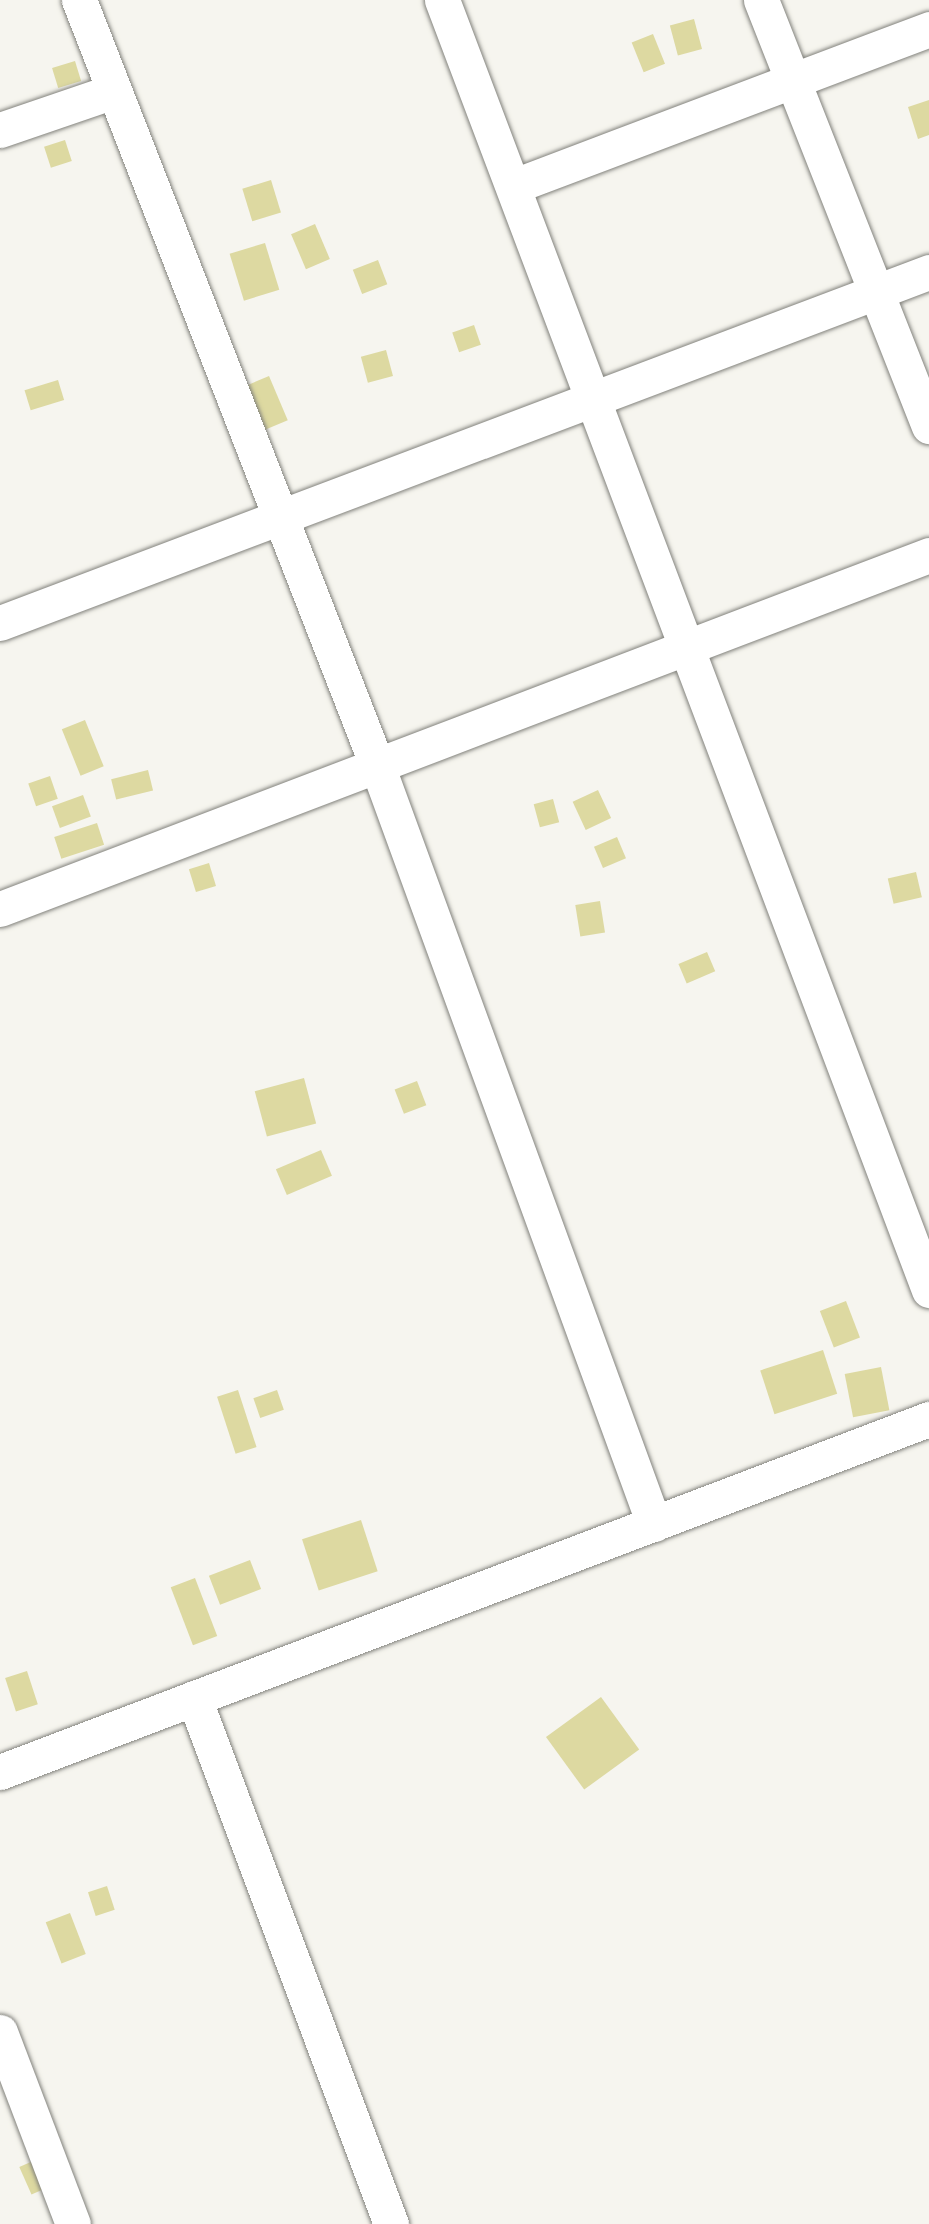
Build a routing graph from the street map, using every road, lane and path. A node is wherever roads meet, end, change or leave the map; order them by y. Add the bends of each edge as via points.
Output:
1 (78, 0) edge
2 (442, 0) edge
3 (761, 0) edge
4 (929, 29) edge
5 (793, 84) junction
6 (114, 91) junction
7 (0, 130) edge
8 (514, 186) junction
9 (929, 272) edge
10 (876, 292) junction
11 (593, 399) junction
12 (929, 426) edge
13 (282, 516) junction
14 (929, 555) edge
15 (0, 623) edge
16 (682, 645) junction
17 (376, 765) junction
18 (0, 910) edge
19 (929, 1290) edge
20 (929, 1419) edge
21 (654, 1524) junction
22 (194, 1698) junction
23 (0, 1772) edge
24 (0, 2032) edge
25 (73, 2224) edge
26 (391, 2224) edge

1 - 6 street
2 - 8 street
3 - 5 street
4 - 5 street
5 - 8 street
5 - 10 street
6 - 7 street
6 - 13 street
8 - 11 street
9 - 10 street
10 - 11 street
10 - 12 street
11 - 13 street
11 - 16 street
13 - 15 street
13 - 17 street
14 - 16 street
16 - 17 street
16 - 19 street
17 - 18 street
17 - 21 street
20 - 21 street
21 - 22 street
22 - 23 street
22 - 26 street
24 - 25 street

